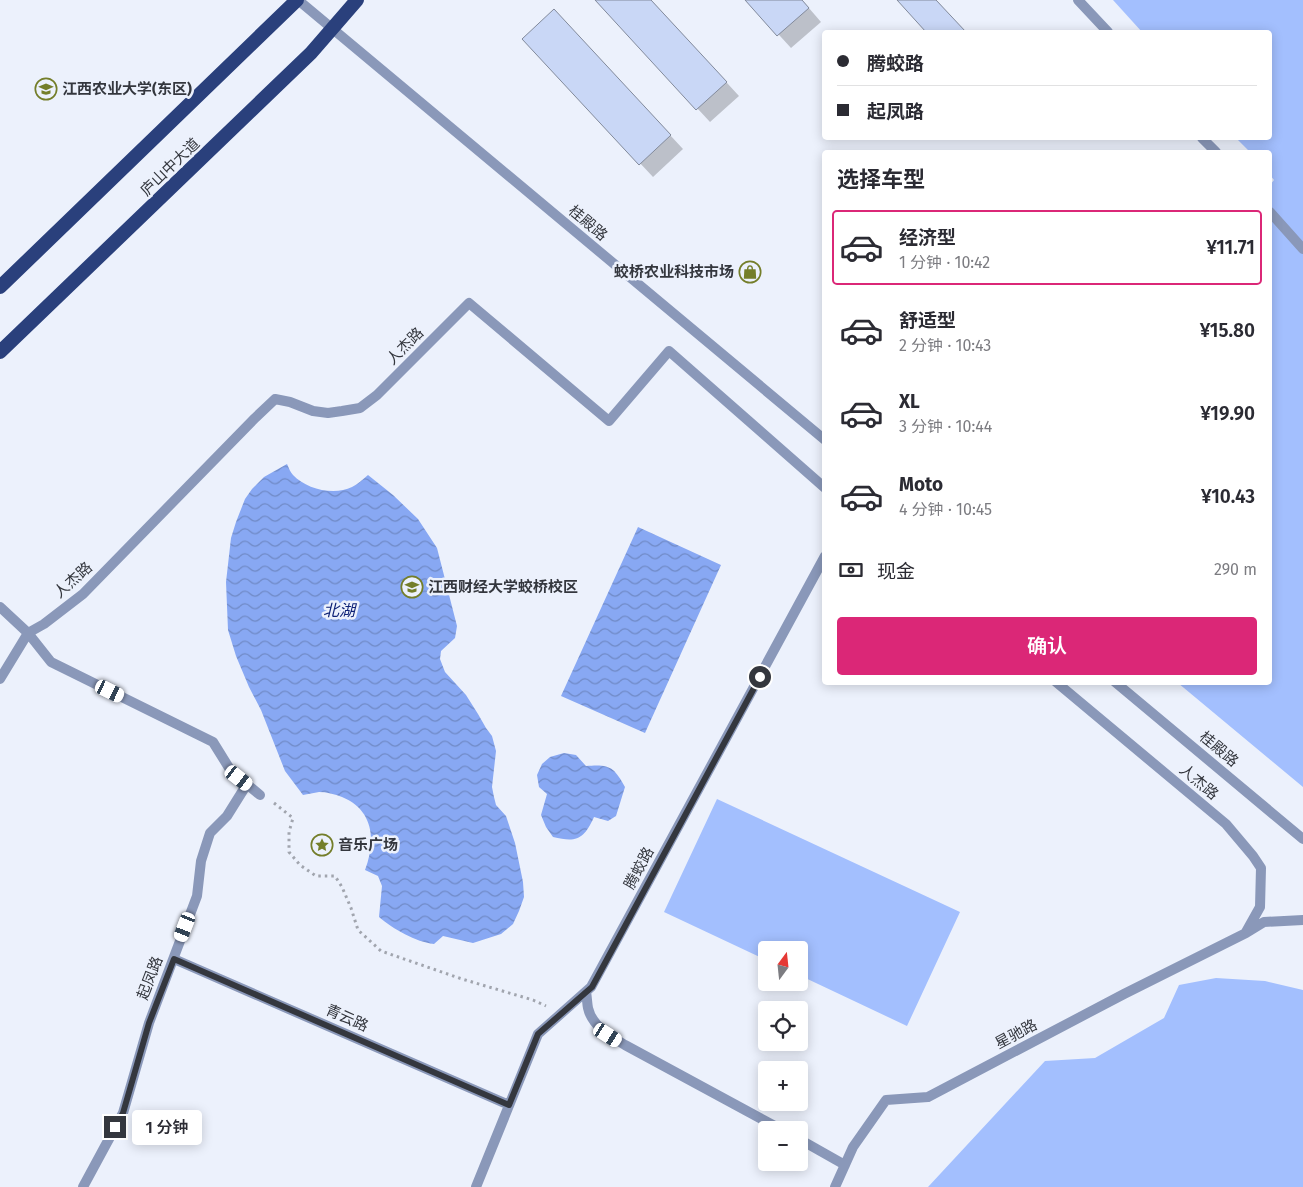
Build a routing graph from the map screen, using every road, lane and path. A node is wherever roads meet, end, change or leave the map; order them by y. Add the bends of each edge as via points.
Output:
1 (298, 0) edge
2 (357, 0) edge
3 (1078, 0) edge
4 (333, 28) junction
5 (1106, 30) edge
6 (1204, 140) edge
7 (1214, 150) edge
8 (1272, 214) edge
9 (1303, 249) edge
10 (0, 287) edge
11 (0, 352) edge
12 (822, 437) edge
13 (822, 485) edge
14 (822, 562) edge
15 (0, 608) edge
16 (28, 633) junction
17 (0, 679) edge
18 (1060, 685) edge
19 (1119, 685) edge
20 (247, 784) junction
21 (260, 794) joint
22 (1303, 839) edge
23 (1303, 920) edge
24 (1246, 933) junction
25 (174, 959) junction
26 (586, 992) junction
27 (562, 1013) junction
28 (509, 1105) junction
29 (765, 1121) edge
30 (808, 1144) edge
31 (846, 1165) junction
32 (84, 1187) edge
33 (476, 1187) edge
34 (835, 1187) edge

1 - 4 lane, 桂殿路
1 - 10 highway
2 - 4 highway, 庐山中大道
3 - 5 lane
4 - 11 highway, 庐山中大道 via 304,60
4 - 12 lane, 桂殿路
6 - 7 lane
8 - 9 lane
13 - 16 lane, 人杰路 via 669,351 609,421 468,303 377,395 360,408 312,411 275,399 83,594
14 - 26 lane, 腾蛟路 via 592,987
15 - 16 lane
16 - 17 lane, 人杰路
16 - 20 lane via 51,662 214,742 231,771
18 - 24 lane, 人杰路 via 1226,824 1253,856 1261,868 1260,907
19 - 22 lane, 桂殿路
20 - 21 lane
20 - 25 lane, 起凤路 via 227,816 210,834 201,861 197,896
21 - 27 path via 293,818 289,852 316,876 335,876 358,930 381,951 533,1000
23 - 24 lane via 1264,922
24 - 31 lane, 星驰路 via 928,1097 886,1100 854,1147
25 - 28 lane, 青云路
25 - 32 lane, 起凤路 via 149,1023 123,1113
26 - 27 lane, 腾蛟路
26 - 29 lane via 591,1017 608,1035
27 - 28 lane, 腾蛟路 via 538,1034
28 - 33 lane, 腾蛟路
30 - 31 lane
31 - 34 lane, 星驰路

